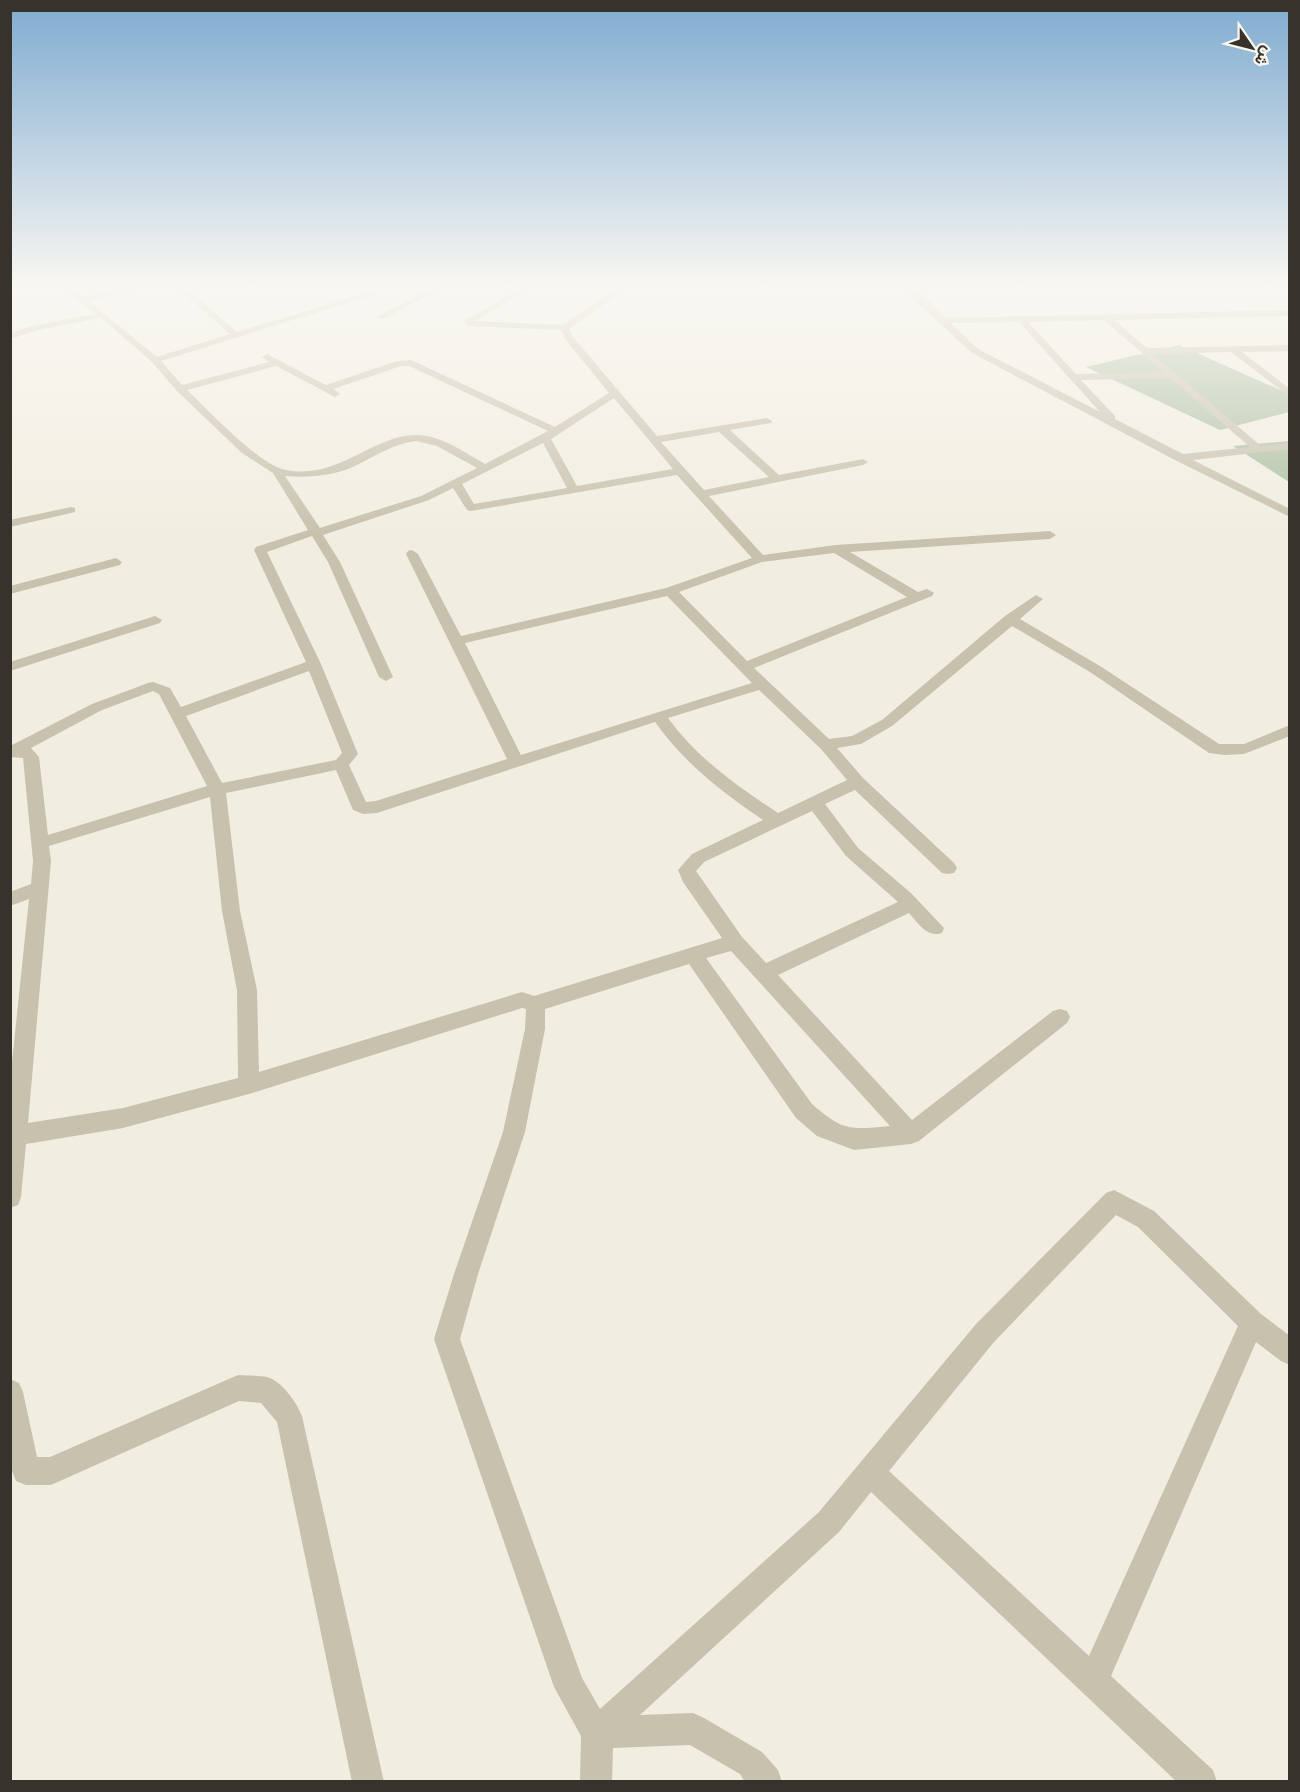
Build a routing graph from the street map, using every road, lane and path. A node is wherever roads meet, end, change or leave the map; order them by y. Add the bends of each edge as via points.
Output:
1 (164, 371) edge
2 (248, 371) edge
3 (291, 371) edge
4 (377, 371) edge
5 (428, 371) edge
6 (595, 371) edge
7 (1012, 371) edge
8 (1068, 371) edge
9 (1167, 371) edge
10 (1260, 371) edge
11 (1172, 375) junction
12 (1074, 377) junction
13 (1290, 383) edge
14 (1276, 384) junction
15 (326, 388) junction
16 (180, 389) junction
17 (614, 394) junction
18 (1290, 394) edge
19 (339, 397) dead end
20 (767, 421) dead end
21 (1118, 426) junction
22 (722, 429) junction
23 (549, 434) junction
24 (654, 440) junction
25 (1290, 446) edge
26 (1258, 449) junction
27 (1179, 458) junction
28 (863, 462) dead end
29 (486, 468) junction
30 (276, 471) junction
31 (681, 471) junction
32 (777, 479) junction
33 (456, 483) junction
34 (573, 489) junction
35 (701, 494) junction
36 (70, 510) dead end
37 (1290, 514) edge
38 (10, 524) edge
39 (317, 532) junction
40 (1050, 535) dead end
41 (836, 549) junction
42 (412, 554) dead end
43 (760, 559) junction
44 (116, 562) dead end
45 (10, 590) edge
46 (670, 591) junction
47 (1036, 599) dead end
48 (155, 620) dead end
49 (1010, 620) junction
50 (457, 642) junction
51 (314, 664) junction
52 (10, 667) edge
53 (745, 668) junction
54 (386, 677) dead end
55 (762, 685) junction
56 (177, 714) junction
57 (658, 717) junction
58 (1290, 730) edge
59 (826, 745) junction
60 (12, 752) edge
61 (517, 763) junction
62 (341, 764) junction
63 (857, 782) junction
64 (217, 789) junction
65 (814, 802) junction
66 (776, 820) junction
67 (40, 843) junction
68 (948, 868) dead end
69 (39, 888) junction
70 (10, 899) edge
71 (911, 904) junction
72 (935, 928) dead end
73 (735, 942) junction
74 (693, 956) junction
75 (764, 974) junction
76 (534, 1004) junction
77 (1060, 1017) dead end
78 (18, 1050) edge
79 (249, 1085) junction
80 (911, 1134) junction
81 (17, 1135) junction
82 (10, 1197) edge
83 (1252, 1323) junction
84 (1290, 1352) edge
85 (10, 1392) edge
86 (870, 1472) junction
87 (1094, 1679) junction
88 (597, 1733) junction
89 (368, 1782) edge
90 (596, 1782) edge
91 (766, 1782) edge
92 (1201, 1782) edge

1 - 16 street
2 - 16 street
3 - 15 street
4 - 15 street
5 - 23 street via 546,425
6 - 17 street
7 - 21 street
8 - 12 street
9 - 11 street
10 - 14 street
11 - 12 street
11 - 26 street
12 - 21 street
13 - 14 street
14 - 18 street
15 - 19 street
16 - 30 street via 246,451
17 - 23 street
17 - 24 street
20 - 22 street
21 - 27 street
22 - 24 street
22 - 32 street
23 - 29 street
23 - 34 street
24 - 31 street
25 - 26 street
26 - 27 street
27 - 37 street
28 - 32 street
29 - 30 street via 428,439 410,438 340,468 303,475
29 - 33 street
30 - 39 street
31 - 34 street
31 - 35 street
32 - 35 street
33 - 34 street via 471,508
33 - 39 street via 393,510
35 - 43 street
36 - 38 street
39 - 51 street via 260,550
39 - 54 street
40 - 41 street
41 - 43 street
41 - 53 street via 922,595
42 - 50 street
43 - 46 street
44 - 45 street
46 - 50 street
46 - 53 street
47 - 49 street
48 - 52 street
49 - 58 street via 1095,669 1215,749 1231,752
49 - 59 street via 887,723 856,740
50 - 61 street
51 - 56 street
51 - 62 street via 350,754
53 - 55 street
55 - 57 street
55 - 59 street
56 - 60 street via 165,691 153,686 97,706
56 - 64 street
57 - 61 street
57 - 66 street via 689,757
59 - 63 street
60 - 67 street via 26,752 31,757
61 - 62 street via 363,808
62 - 64 street
63 - 65 street
63 - 68 street
64 - 67 street
64 - 79 street via 231,911 247,990
65 - 66 street
65 - 71 street via 852,852
66 - 73 street via 698,858 687,870
67 - 69 street
69 - 70 street
69 - 78 street
71 - 72 street
71 - 75 street
73 - 74 street
73 - 75 street
74 - 76 street
74 - 80 street via 804,1112 816,1122 854,1140
75 - 80 street
76 - 79 street via 522,1000
76 - 88 street via 535,1029 514,1132 447,1339 570,1687
77 - 80 street
78 - 81 street
79 - 81 street via 123,1118
81 - 82 street
83 - 84 street
83 - 86 street via 1146,1219 1114,1201 985,1333
83 - 87 street
85 - 89 street via 26,1471 51,1470 238,1388 267,1390 289,1416
86 - 87 street
86 - 88 street via 829,1522
87 - 92 street
88 - 90 street
88 - 91 street via 693,1729 751,1763

